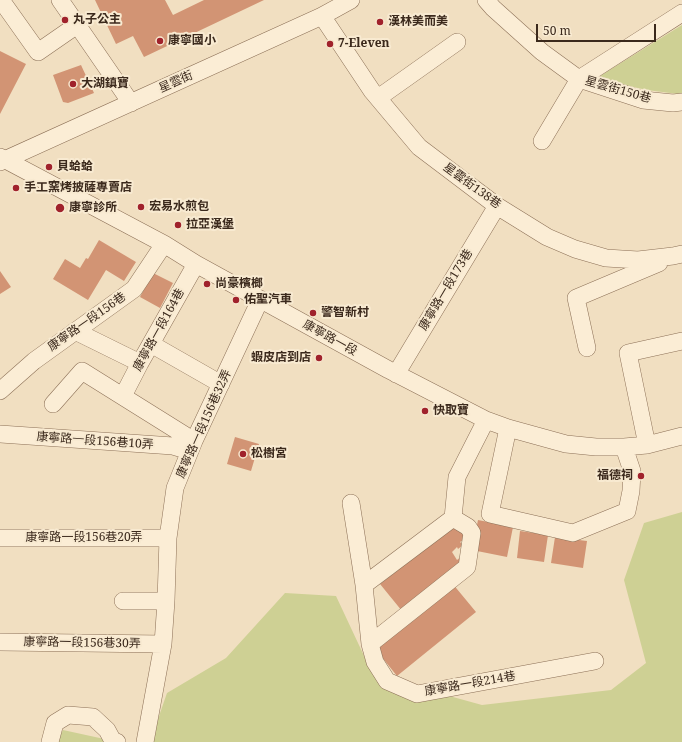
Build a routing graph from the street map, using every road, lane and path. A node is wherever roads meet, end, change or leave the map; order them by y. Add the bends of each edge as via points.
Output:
1 (1, 0) edge
2 (60, 0) edge
3 (351, 0) edge
4 (486, 0) edge
5 (682, 13) edge
6 (322, 16) junction
7 (77, 25) junction
8 (458, 42) dead end
9 (579, 79) junction
10 (378, 98) junction
11 (682, 102) edge
12 (131, 103) junction
13 (542, 141) dead end
14 (1, 159) edge
15 (497, 206) junction
16 (164, 244) junction
17 (678, 255) edge
18 (196, 264) junction
19 (260, 300) junction
20 (75, 331) junction
21 (682, 341) edge
22 (151, 344) junction
23 (587, 348) dead end
24 (140, 363) junction
25 (396, 374) junction
26 (221, 384) junction
27 (0, 391) edge
28 (123, 396) junction
29 (54, 404) dead end
30 (486, 420) junction
31 (508, 428) junction
32 (0, 434) edge
33 (682, 436) edge
34 (647, 444) junction
35 (192, 446) junction
36 (624, 448) junction
37 (351, 503) dead end
38 (453, 518) junction
39 (0, 538) edge
40 (168, 538) junction
41 (364, 585) junction
42 (123, 601) dead end
43 (166, 601) junction
44 (0, 642) edge
45 (163, 644) junction
46 (370, 644) junction
47 (595, 661) dead end
48 (50, 742) edge
49 (117, 742) edge
50 (145, 742) edge

1 - 7 street via 38,52
2 - 7 street
3 - 6 street, 星雲街
4 - 9 street, 星雲街150巷 via 542,52
5 - 9 street
6 - 10 street, 星雲街138巷
6 - 12 street, 星雲街
7 - 12 street
8 - 10 street
9 - 11 street, 星雲街150巷 via 643,100
9 - 13 street
10 - 15 street, 星雲街138巷 via 419,147
12 - 14 street, 星雲街
14 - 16 street, 康寧路一段
15 - 17 street, 星雲街138巷 via 547,237 606,258 638,260
15 - 25 street, 康寧路一段173巷
16 - 18 street, 康寧路一段
16 - 20 street, 康寧路一段156巷 via 134,289
17 - 23 street via 576,298
18 - 19 street, 康寧路一段
18 - 22 street, 康寧路一段164巷
19 - 25 street, 康寧路一段
19 - 26 street, 康寧路一段156巷32弄
20 - 24 street
20 - 27 street, 康寧路一段156巷 via 34,360
21 - 34 street via 628,353
22 - 24 street, 康寧路一段164巷
22 - 26 street
24 - 28 street, 康寧路一段164巷
25 - 30 street, 康寧路一段
26 - 35 street, 康寧路一段156巷32弄
28 - 29 street via 82,371
28 - 35 street
30 - 31 street, 康寧路一段
30 - 38 street via 457,476
31 - 36 street, 康寧路一段 via 566,444
31 - 36 street via 490,514 573,533 627,511 632,471
32 - 35 street, 康寧路一段156巷10弄
33 - 34 street, 康寧路一段
34 - 36 street, 康寧路一段
35 - 40 street, 康寧路一段156巷32弄 via 175,488
37 - 41 street, 康寧路一段214巷
38 - 41 street
38 - 46 street via 468,527 472,533 467,567
39 - 40 street, 康寧路一段156巷20弄
40 - 43 street, 康寧路一段156巷32弄
41 - 46 street, 康寧路一段214巷
42 - 43 street
43 - 45 street, 康寧路一段156巷32弄
44 - 45 street, 康寧路一段156巷30弄
45 - 50 street, 康寧路一段156巷32弄
46 - 47 street, 康寧路一段214巷 via 375,662 387,681 417,694
48 - 49 street via 55,723 68,715 93,717 107,730 113,741

